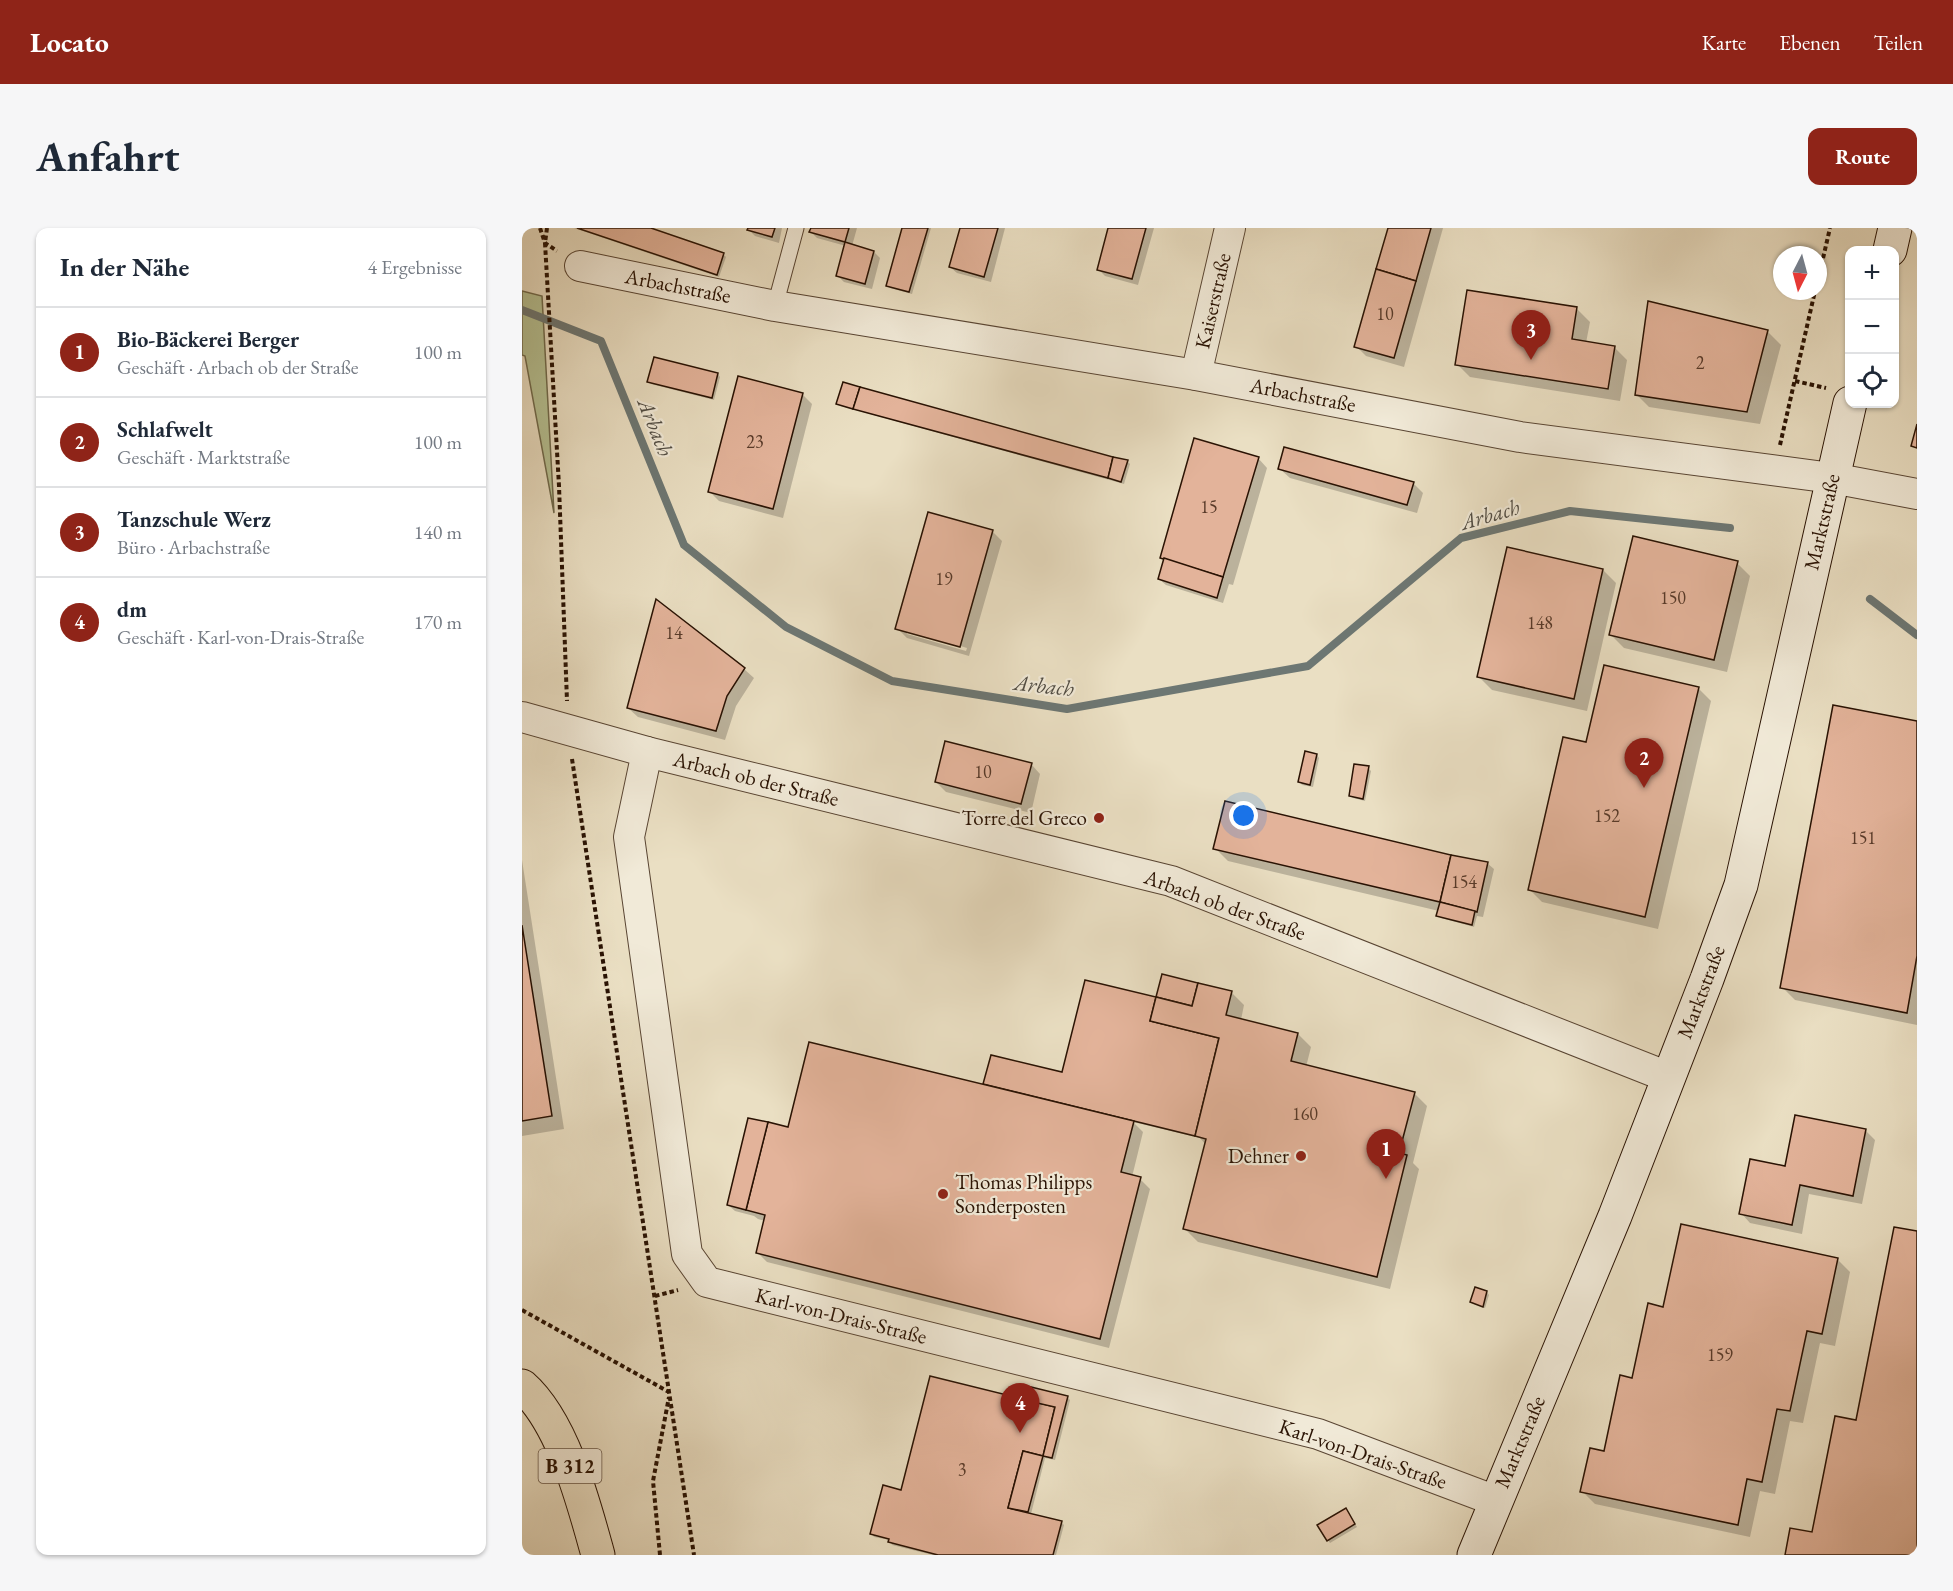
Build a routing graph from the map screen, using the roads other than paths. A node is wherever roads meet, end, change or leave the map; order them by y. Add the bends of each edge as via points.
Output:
1 (796, 228) edge
2 (1230, 228) edge
3 (1895, 228) edge
4 (1891, 246) edge
5 (580, 266) dead end
6 (775, 306) junction
7 (1196, 375) junction
8 (1839, 396) edge
9 (1832, 478) junction
10 (1917, 494) edge
11 (522, 717) edge
12 (647, 752) junction
13 (1668, 1077) junction
14 (522, 1386) edge
15 (1496, 1501) junction
16 (598, 1555) edge
17 (1474, 1555) edge

1 - 6 lane
2 - 7 street, Kaiserstraße
3 - 4 main road
5 - 6 street, Arbachstraße
6 - 7 street, Arbachstraße
7 - 9 street, Arbachstraße via 1520,437
8 - 9 main road, Marktstraße
9 - 10 street, Arbachstraße
9 - 13 main road, Marktstraße via 1741,885
11 - 12 street, Arbach ob der Straße
12 - 13 street, Arbach ob der Straße via 1171,881
12 - 15 street, Karl-von-Drais-Straße via 629,837 687,1254 707,1282 1318,1434
13 - 15 main road, Marktstraße via 1615,1216
14 - 16 main road, B 312 via 554,1429 585,1508
15 - 17 main road, Marktstraße

